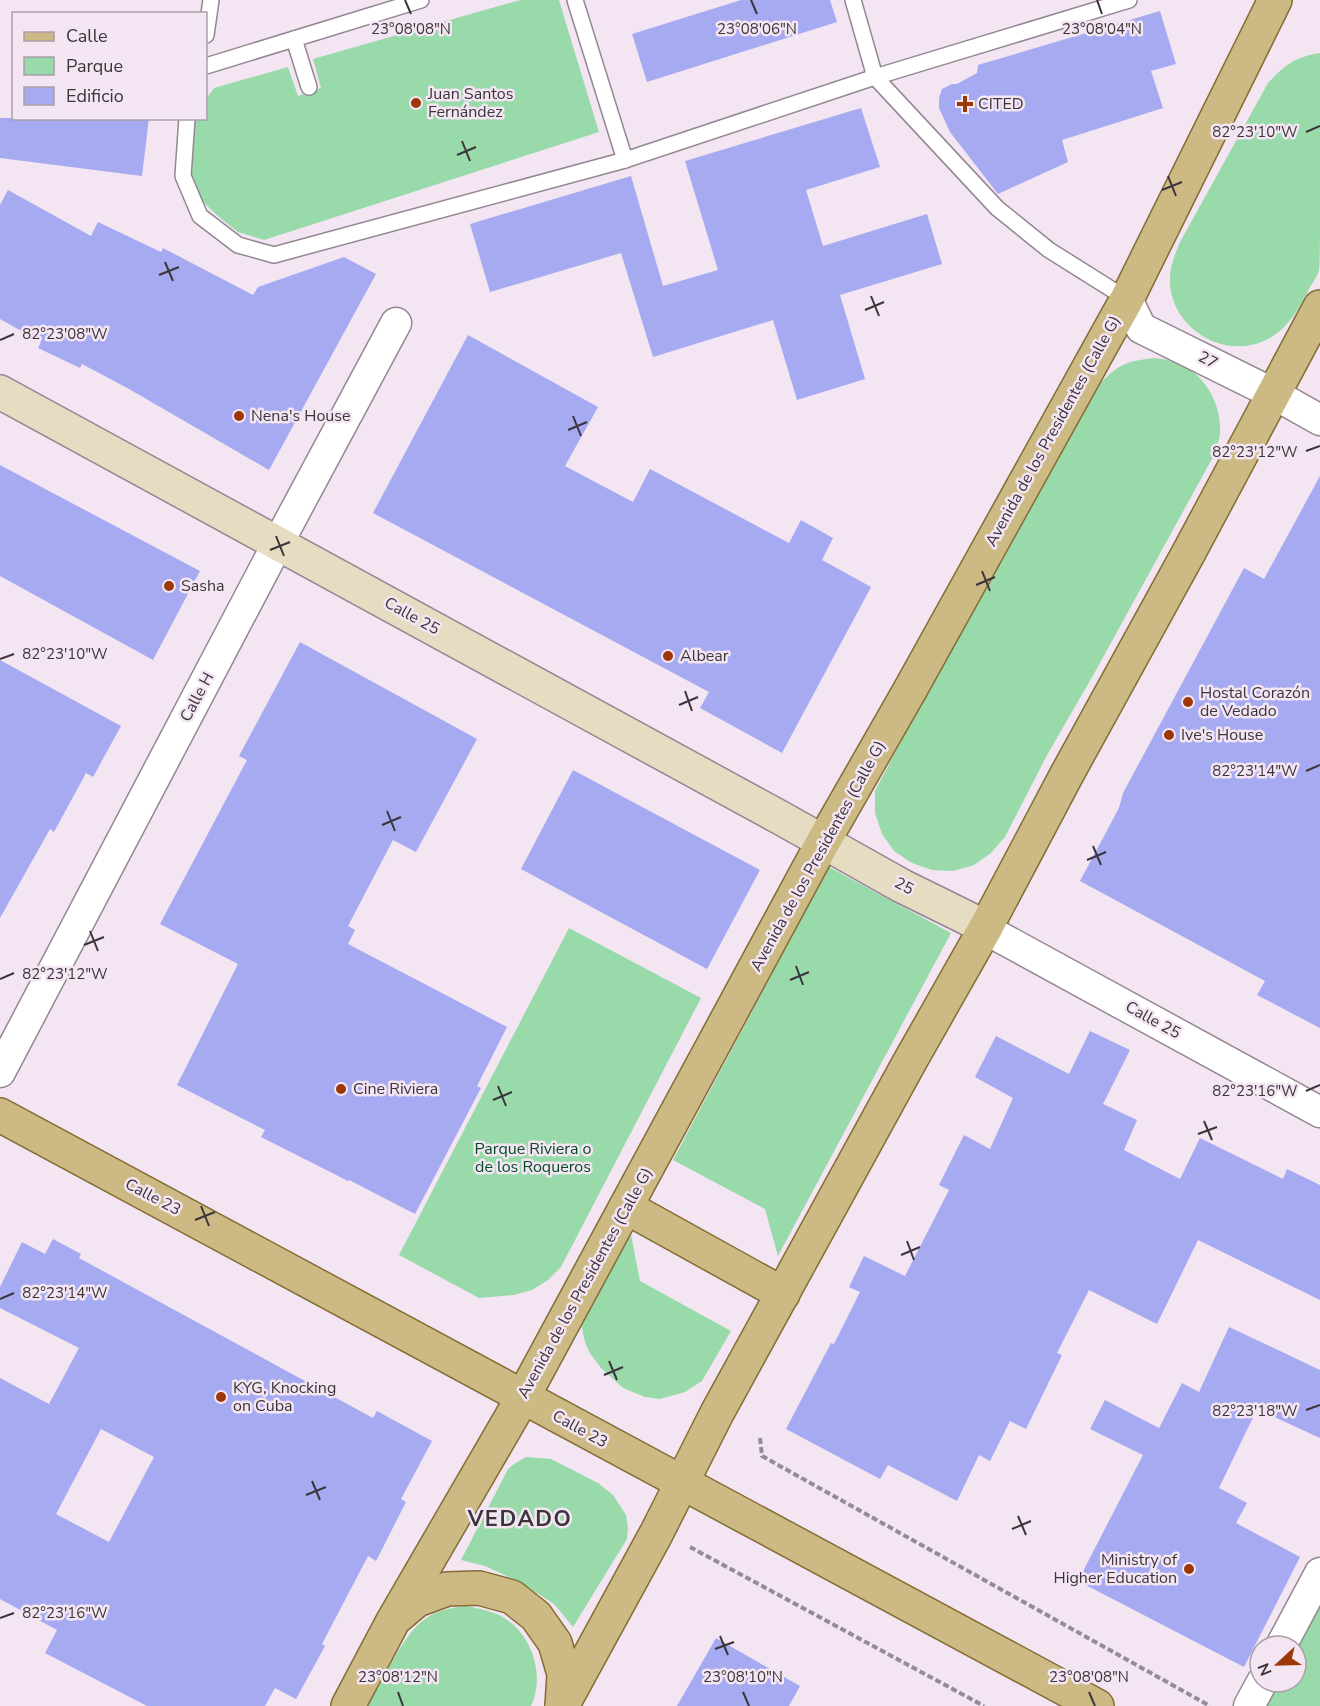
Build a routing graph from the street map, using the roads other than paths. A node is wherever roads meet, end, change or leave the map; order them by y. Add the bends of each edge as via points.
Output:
1 (211, 0) edge
2 (421, 0) edge
3 (575, 0) edge
4 (853, 0) edge
5 (1129, 0) edge
6 (1275, 0) edge
7 (207, 28) edge
8 (294, 39) junction
9 (207, 66) edge
10 (875, 77) junction
11 (309, 87) dead end
12 (187, 120) edge
13 (625, 160) junction
14 (1127, 299) junction
15 (1320, 307) edge
16 (396, 323) dead end
17 (1125, 329) junction
18 (0, 392) edge
19 (1274, 394) junction
20 (1320, 420) edge
21 (278, 543) junction
22 (824, 842) junction
23 (985, 929) junction
24 (0, 1072) edge
25 (1320, 1112) edge
26 (0, 1115) edge
27 (626, 1207) junction
28 (783, 1293) junction
29 (523, 1397) junction
30 (682, 1483) junction
31 (1320, 1574) edge
32 (393, 1621) junction
33 (1288, 1634) edge
34 (348, 1706) edge
35 (562, 1706) edge
36 (1097, 1706) edge

1 - 7 lane
2 - 8 lane
3 - 13 lane
4 - 10 lane
5 - 10 lane
6 - 14 main road, Avenida de los Presidentes (Calle G)
8 - 9 lane
8 - 11 lane
10 - 13 lane
10 - 14 lane via 997,208 1049,250
12 - 13 lane via 183,176 200,216 238,245 274,255
14 - 17 main road, Avenida de los Presidentes (Calle G)
15 - 19 main road
16 - 21 street, Calle H
17 - 19 street, 27
17 - 22 main road, Avenida de los Presidentes (Calle G)
18 - 21 street, Calle 25
19 - 20 street, 27
19 - 23 main road
21 - 22 street, Calle 25
21 - 24 street, Calle H
22 - 23 street, 25
22 - 27 main road, Avenida de los Presidentes (Calle G)
23 - 25 street, Calle 25
23 - 28 main road
26 - 29 main road, Calle 23
27 - 28 main road
27 - 29 main road, Avenida de los Presidentes (Calle G)
28 - 30 main road
29 - 30 main road, Calle 23
29 - 32 main road, Avenida de los Presidentes (Calle G)
30 - 35 main road
30 - 36 main road, Calle 23
31 - 33 street
32 - 34 main road, Avenida de los Presidentes (Calle G)
32 - 35 main road via 417,1600 447,1589 479,1588 512,1597 536,1616 555,1642 564,1674

